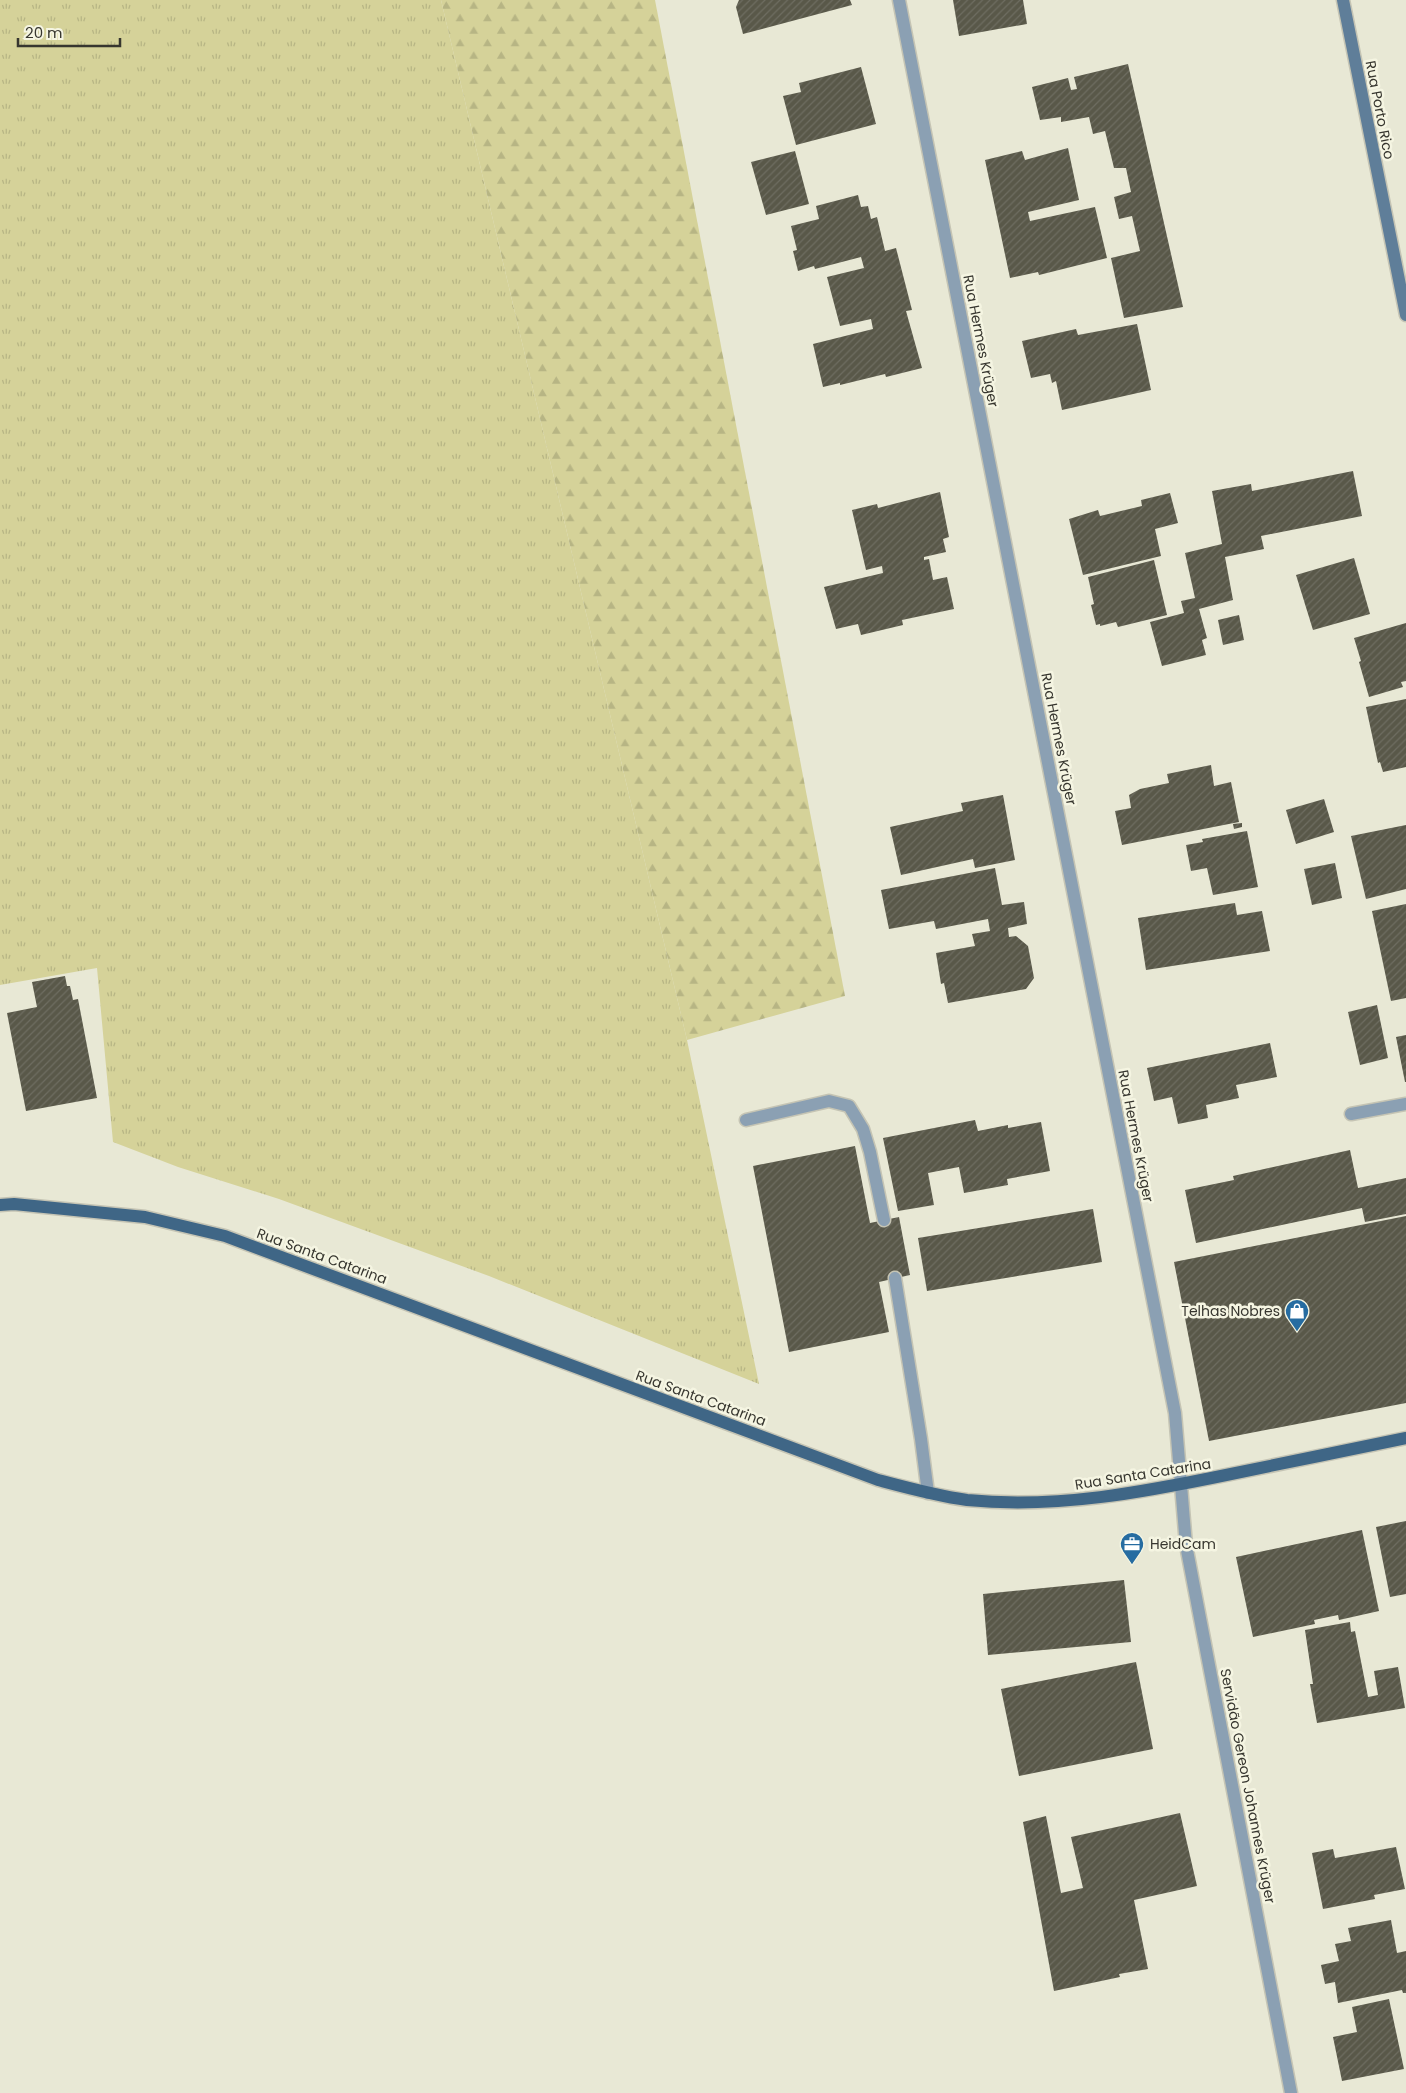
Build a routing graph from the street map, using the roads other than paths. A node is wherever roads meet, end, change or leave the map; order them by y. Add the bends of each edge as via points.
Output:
1 (900, 0) edge
2 (1342, 0) edge
3 (1406, 315) edge
4 (1406, 1104) edge
5 (1351, 1114) dead end
6 (746, 1120) dead end
7 (0, 1205) edge
8 (884, 1220) dead end
9 (895, 1278) dead end
10 (1406, 1438) edge
11 (1181, 1484) junction
12 (928, 1493) junction
13 (1291, 2093) edge

1 - 11 street, Rua Hermes Krüger via 1173,1403
2 - 3 main road, Rua Porto Rico
4 - 5 street
6 - 8 street via 829,1101 849,1106 863,1129
7 - 12 main road, Rua Santa Catarina via 145,1217 225,1236 878,1480
9 - 12 street
10 - 11 main road, Rua Santa Catarina
11 - 12 main road, Rua Santa Catarina via 1076,1500 1022,1503 967,1500
11 - 13 street, Servidão Gereon Johannes Krüger via 1186,1545

